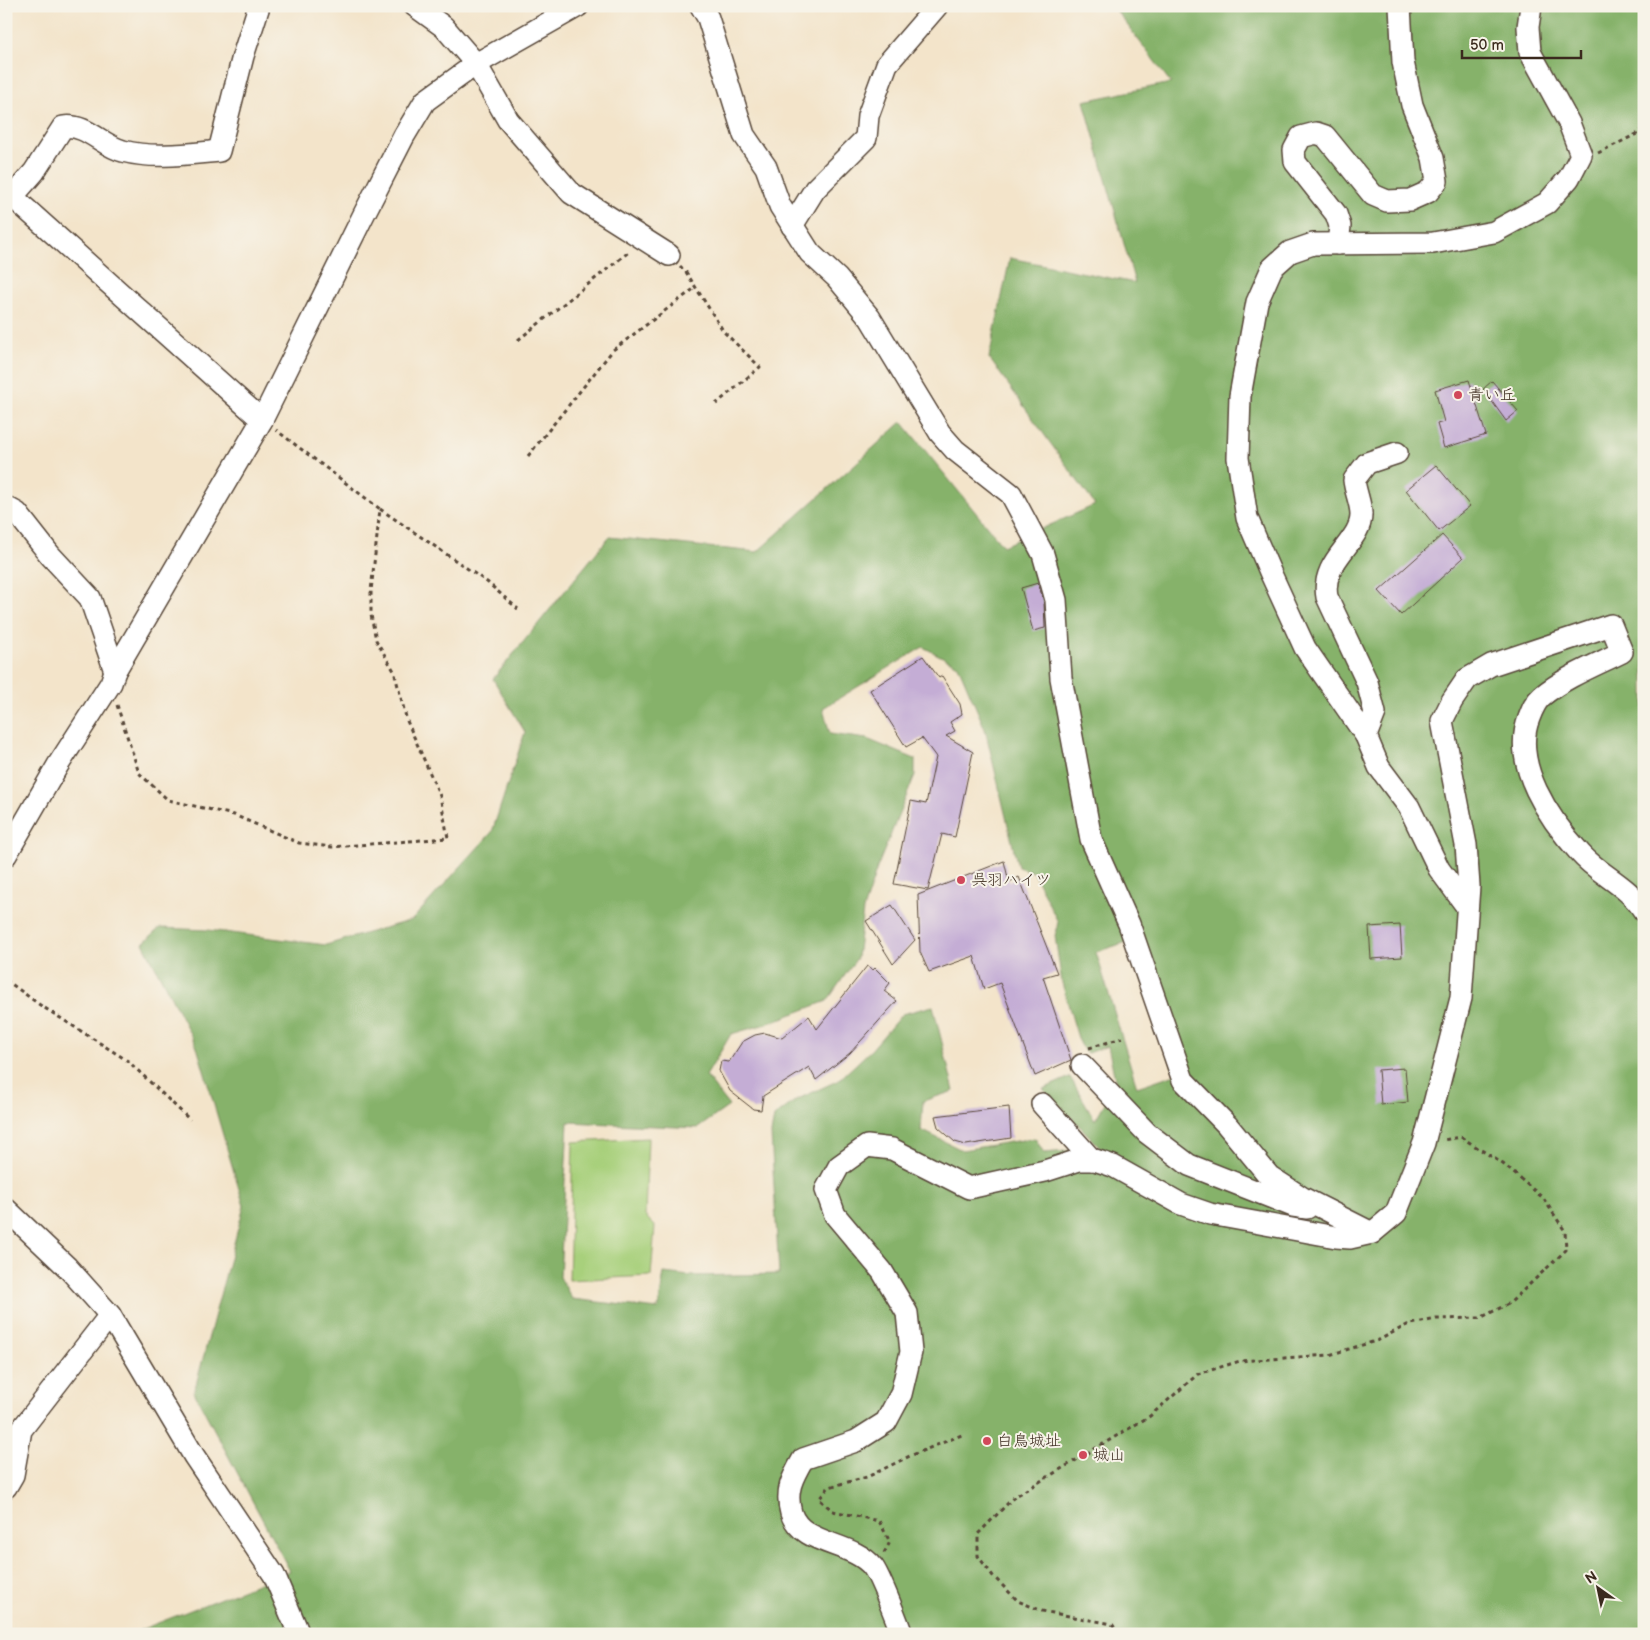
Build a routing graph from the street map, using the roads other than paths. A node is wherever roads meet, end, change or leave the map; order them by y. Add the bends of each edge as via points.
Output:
1 (259, 6) edge
2 (415, 6) edge
3 (578, 6) edge
4 (700, 6) edge
5 (937, 6) edge
6 (1400, 6) edge
7 (1531, 6) edge
8 (476, 64) junction
9 (10, 193) edge
10 (792, 226) junction
11 (1338, 244) junction
12 (669, 255) road end
13 (262, 420) junction
14 (1397, 453) dead end
15 (6, 507) edge
16 (113, 677) junction
17 (1366, 736) junction
18 (6, 855) edge
19 (1467, 907) junction
20 (1644, 911) edge
21 (1085, 1057) road end
22 (1042, 1104) dead end
23 (1092, 1160) junction
24 (6, 1209) edge
25 (1330, 1212) junction
26 (1372, 1233) junction
27 (110, 1316) junction
28 (13, 1430) edge
29 (6, 1487) edge
30 (299, 1634) edge
31 (902, 1634) edge

1 - 9 street via 219,151 163,155 122,151 76,126 63,127 34,172
2 - 8 street via 444,27
3 - 8 street
4 - 10 street via 708,18 744,135 766,167 780,206
5 - 10 street via 887,64 868,116 866,138 815,189
6 - 11 street via 1403,62 1412,104 1433,158 1437,181 1428,192 1410,200 1387,202 1373,195 1325,136 1316,133 1301,137 1294,150 1295,162 1336,214 1340,226
7 - 11 street via 1528,27 1530,52 1569,123 1581,155 1569,178 1547,203 1494,232 1433,243
8 - 12 street via 508,120 570,193
8 - 13 street via 426,101 404,136
9 - 13 street
10 - 25 street via 810,253 837,278 870,318 940,433 955,450 1011,494 1044,554 1056,600 1061,678 1090,839 1129,924 1183,1080 1227,1125 1269,1176
11 - 17 street via 1313,244 1290,252 1272,268 1257,302 1240,396 1238,458 1247,518 1305,648
13 - 16 street
14 - 17 street via 1366,463 1354,480 1362,514 1325,584 1327,597 1367,682 1375,713
15 - 16 street via 17,513 90,598
16 - 18 street
17 - 19 street via 1380,767 1409,807 1439,869
19 - 20 street via 1466,845 1442,721 1452,701 1467,679 1491,665 1611,625 1622,652 1541,697 1526,724 1524,760 1541,801 1580,853 1625,889
19 - 26 street via 1460,998 1424,1143 1396,1213
21 - 25 street via 1147,1133 1189,1165 1293,1206
22 - 23 street
23 - 26 street via 1113,1166 1181,1204 1210,1214 1336,1237 1350,1238
23 - 31 street via 1079,1160 969,1188 892,1149 867,1146 839,1166 826,1190 835,1215 882,1271 908,1313 911,1352 902,1394 886,1422 856,1441 803,1459 790,1481 787,1500 794,1522 808,1534 839,1546 873,1567
24 - 27 street via 67,1267
25 - 26 street
27 - 28 street
27 - 30 street via 194,1456 274,1575
28 - 29 street via 13,1474

